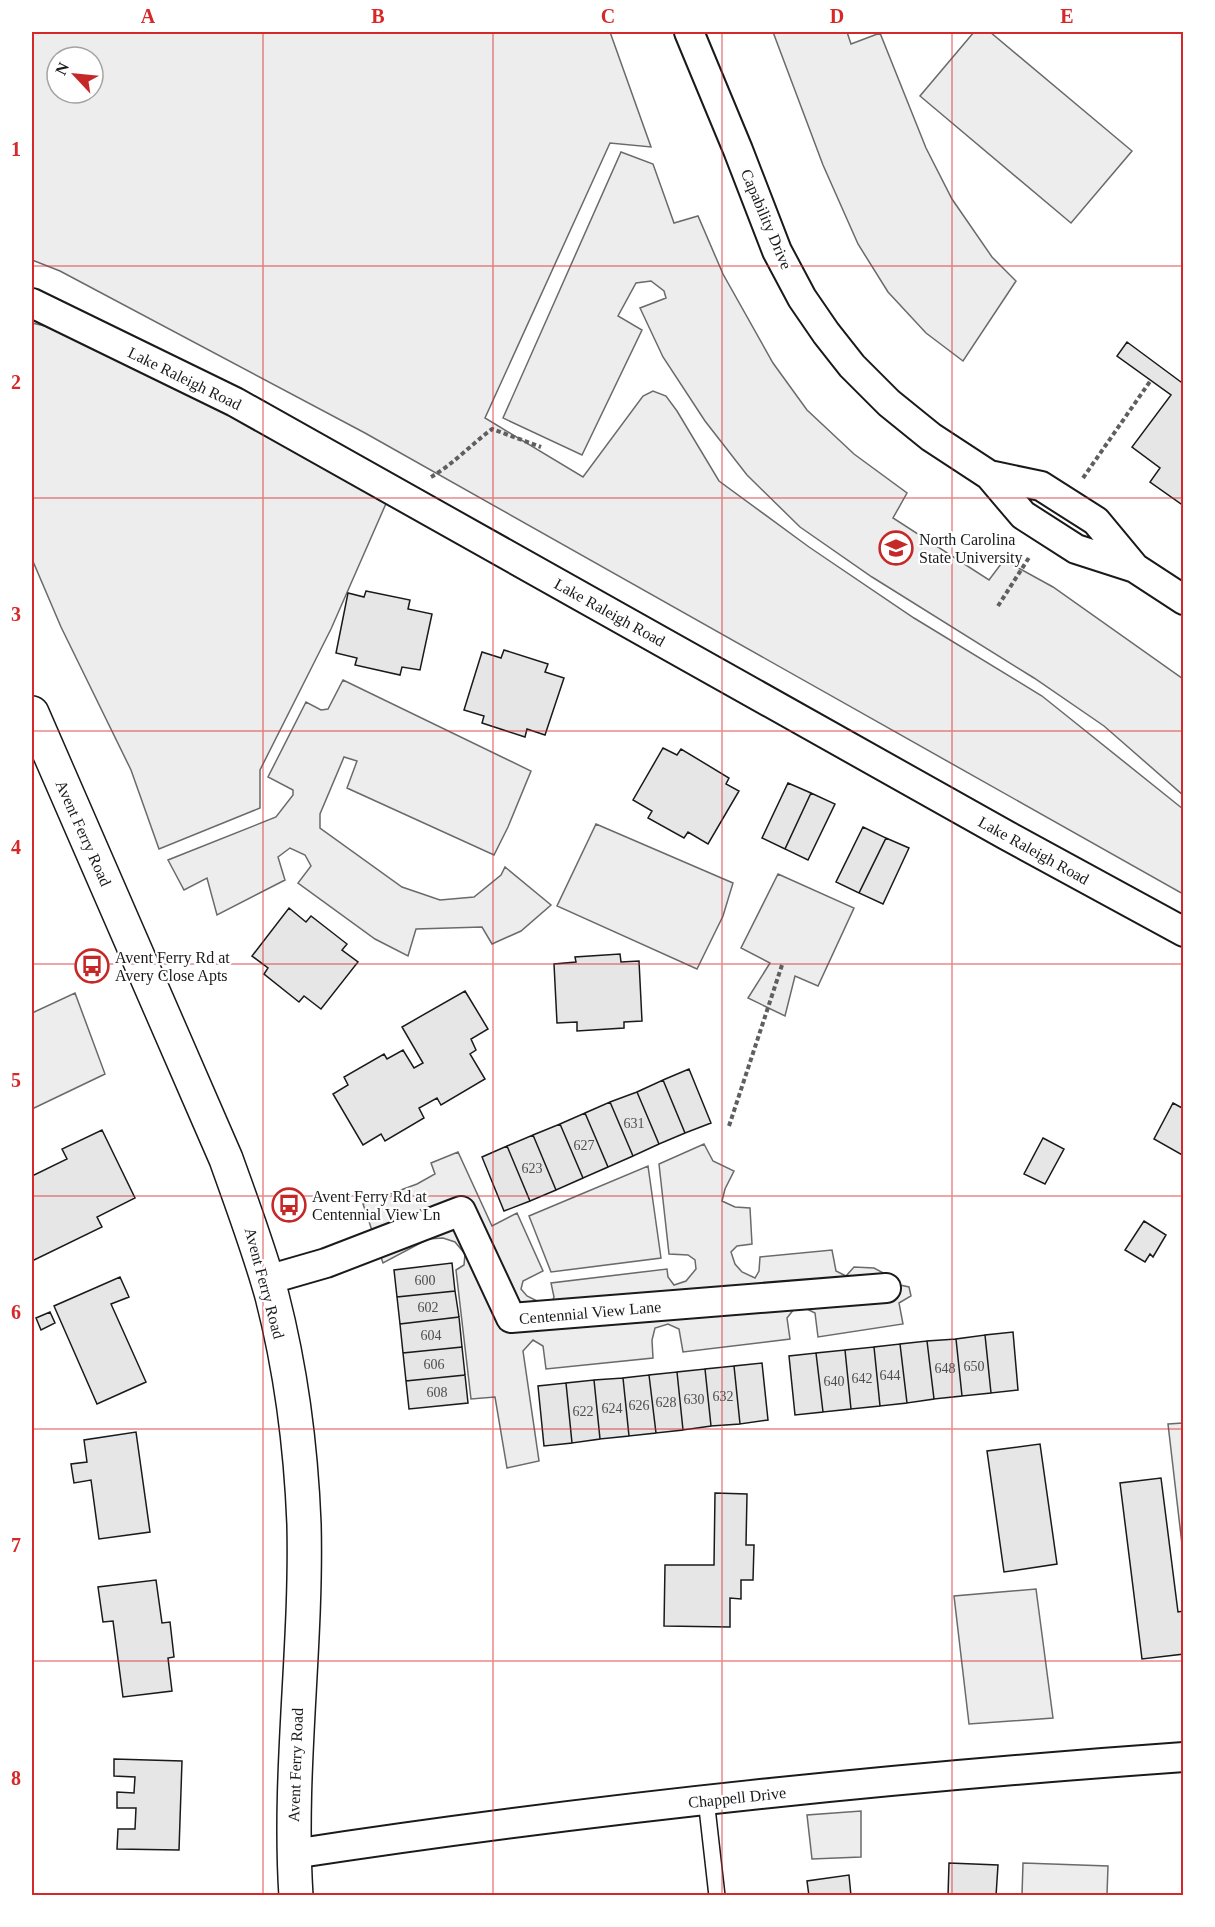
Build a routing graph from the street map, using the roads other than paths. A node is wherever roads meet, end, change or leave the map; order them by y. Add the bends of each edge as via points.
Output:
1 (689, 32) edge
2 (32, 303) edge
3 (1184, 600) edge
4 (32, 713) edge
5 (1184, 932) edge
6 (267, 1280) junction
7 (886, 1288) dead end
8 (1184, 1757) edge
9 (706, 1799) junction
10 (293, 1854) junction
11 (296, 1896) edge
12 (717, 1896) edge

1 - 3 street, Capability Drive via 777,251 802,298 852,366 931,437 989,475 1023,515 1076,549 1135,568
2 - 5 street, Lake Raleigh Road via 235,402
4 - 6 main road, Avent Ferry Road via 226,1159
6 - 7 street, Centennial View Lane via 326,1263 461,1210 511,1318
6 - 10 main road, Avent Ferry Road via 295,1417 303,1516
8 - 9 street, Chappell Drive via 1021,1768
9 - 10 street, Chappell Drive
9 - 12 lane
10 - 11 main road, Avent Ferry Road

